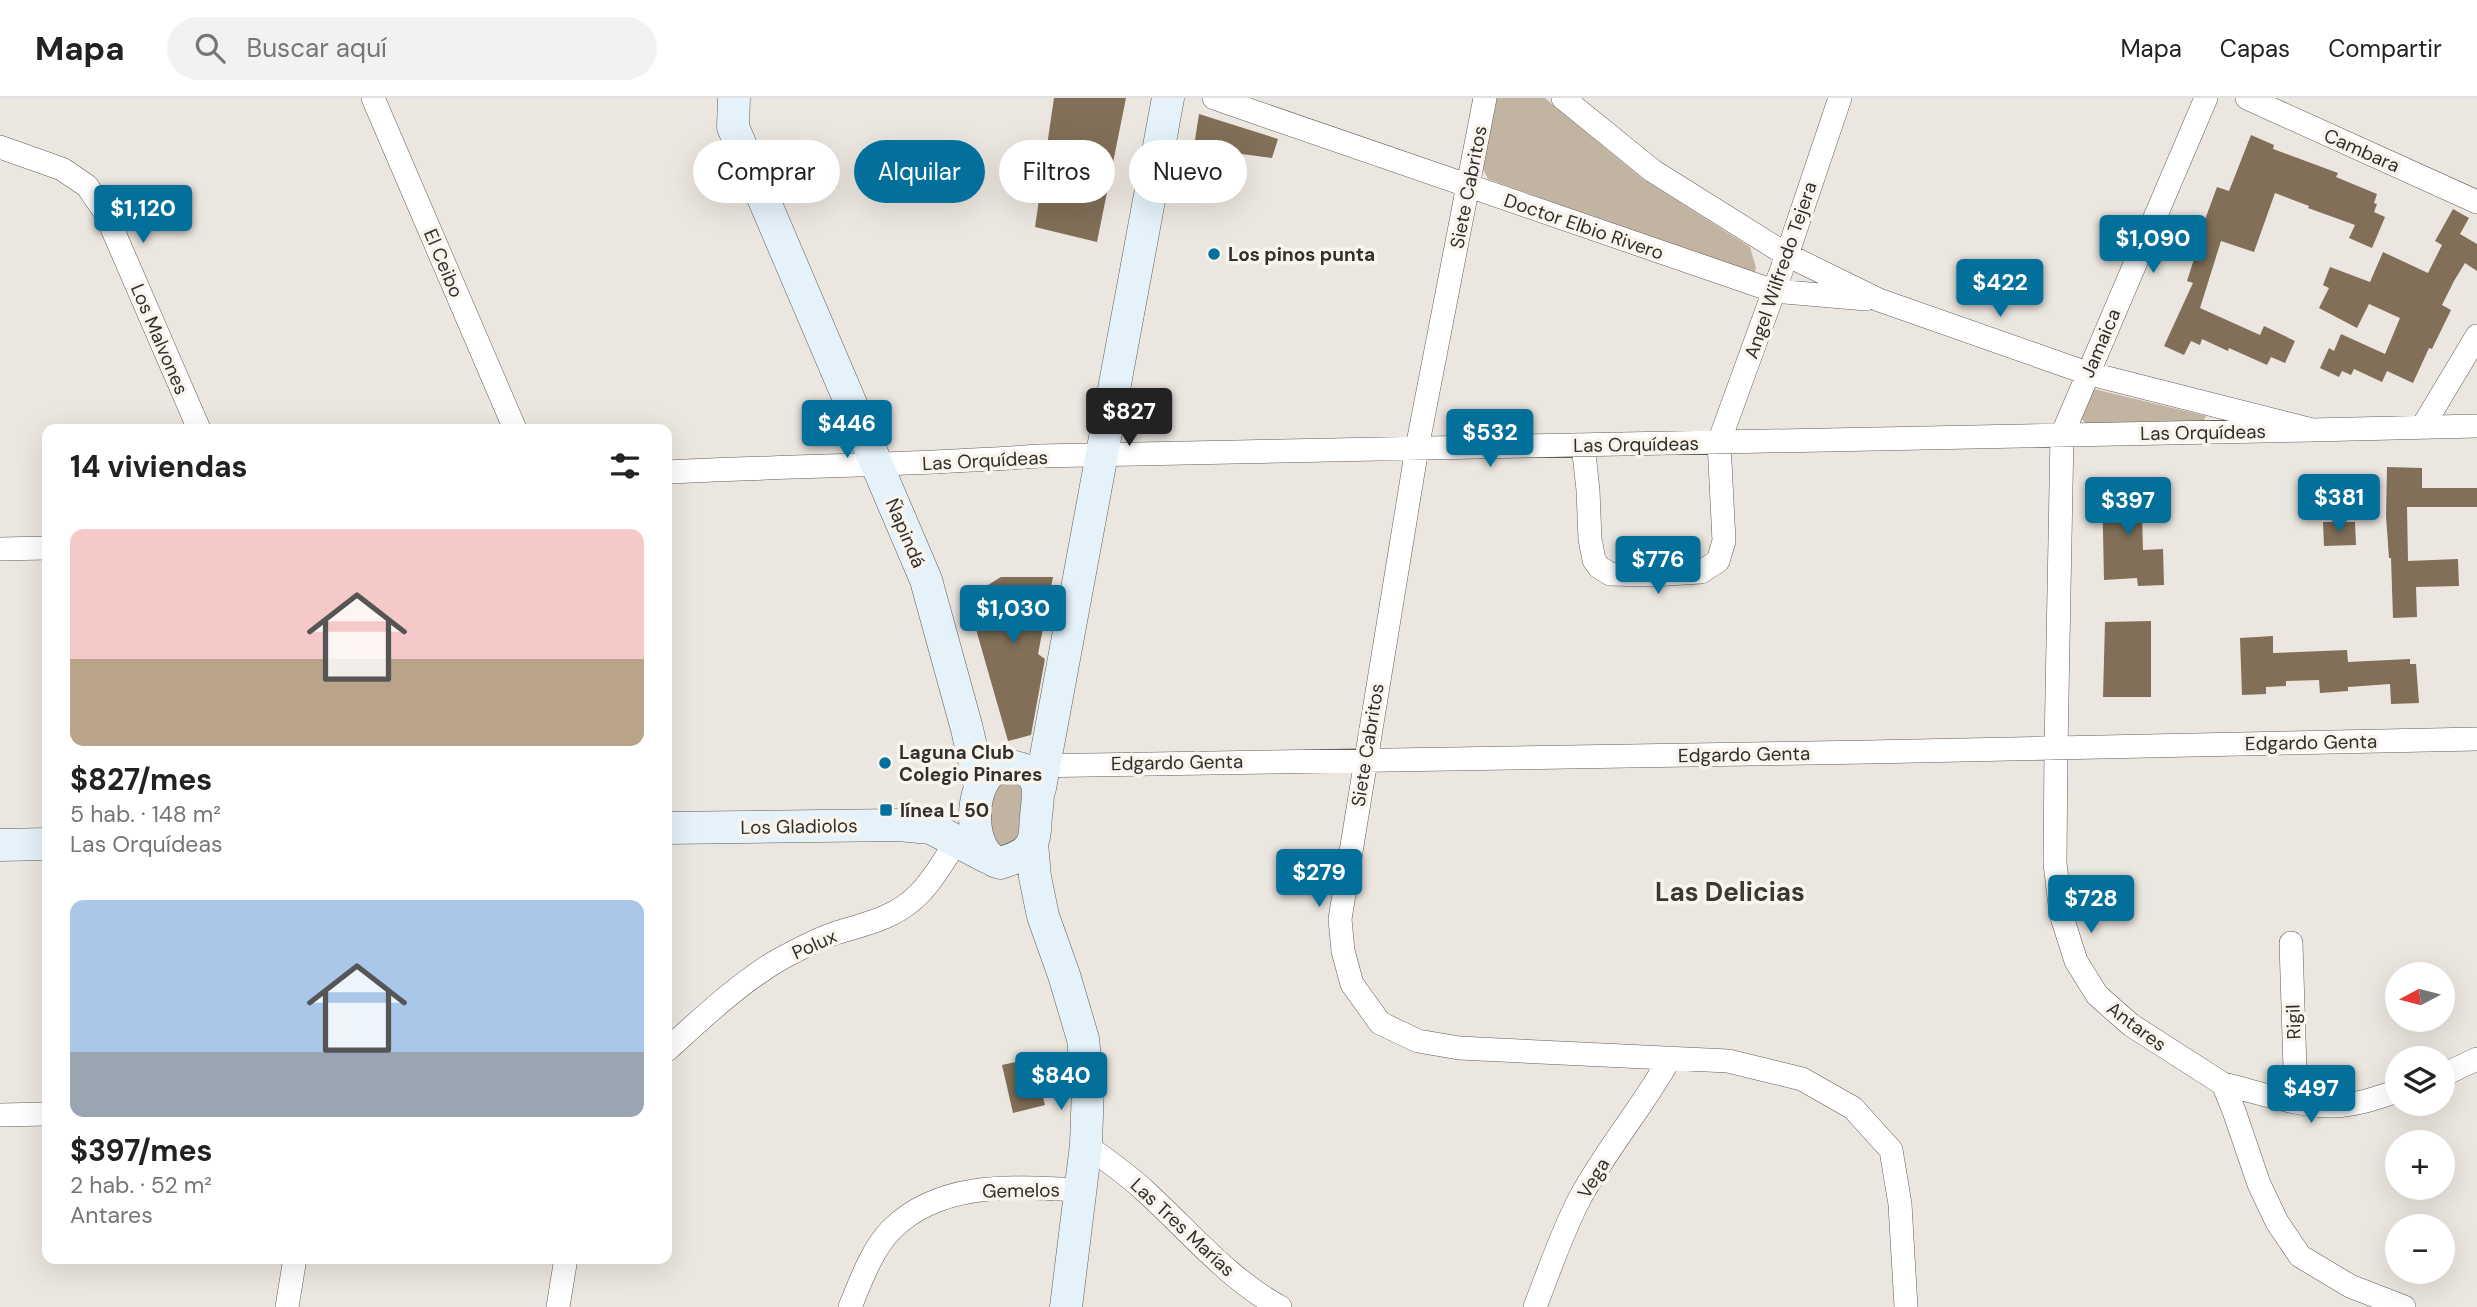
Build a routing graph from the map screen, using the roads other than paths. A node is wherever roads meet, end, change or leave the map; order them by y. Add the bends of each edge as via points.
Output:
1 (373, 98) edge
2 (719, 98) edge
3 (1168, 98) edge
4 (1214, 98) edge
5 (1485, 98) edge
6 (1563, 98) edge
7 (1840, 98) edge
8 (2206, 98) edge
9 (2248, 98) edge
10 (734, 113) edge
11 (0, 148) edge
12 (1468, 187) junction
13 (2477, 202) edge
14 (1787, 255) junction
15 (1774, 291) junction
16 (1879, 300) junction
17 (2477, 336) edge
18 (2087, 373) junction
19 (197, 424) edge
20 (513, 424) edge
21 (2423, 426) junction
22 (2477, 426) edge
23 (2312, 429) junction
24 (2062, 435) junction
25 (1719, 442) junction
26 (1583, 445) junction
27 (1416, 448) junction
28 (1100, 455) junction
29 (877, 463) junction
30 (672, 471) edge
31 (0, 540) edge
32 (37, 549) edge
33 (0, 550) edge
34 (2477, 738) edge
35 (2056, 748) junction
36 (1364, 759) junction
37 (1043, 776) junction
38 (978, 793) junction
39 (672, 828) edge
40 (943, 835) junction
41 (1032, 843) junction
42 (42, 844) edge
43 (0, 845) edge
44 (994, 860) junction
45 (1043, 916) junction
46 (2291, 943) dead end
47 (672, 1045) edge
48 (1670, 1058) junction
49 (2477, 1059) edge
50 (2455, 1070) edge
51 (2223, 1084) junction
52 (2385, 1095) edge
53 (2296, 1101) junction
54 (42, 1114) edge
55 (0, 1115) edge
56 (1086, 1145) junction
57 (1080, 1190) junction
58 (294, 1264) edge
59 (565, 1264) edge
60 (287, 1307) edge
61 (558, 1307) edge
62 (850, 1307) edge
63 (1066, 1307) edge
64 (1280, 1307) edge
65 (1535, 1307) edge
66 (1906, 1307) edge
67 (2404, 1307) edge

1 - 20 street, El Ceibo
2 - 10 street, Ñapindá
3 - 28 street
4 - 12 street, Doctor Elbio Rivero
5 - 12 street, Siete Cabritos
6 - 14 street via 1653,171
7 - 14 street, Angel Wilfredo Tejera
8 - 18 street, Jamaica
9 - 13 street, Cambara
10 - 29 street, Ñapindá
11 - 19 street, Los Malvones via 62,169 87,186 105,212
12 - 15 street, Doctor Elbio Rivero
12 - 27 street, Siete Cabritos
14 - 15 street, Angel Wilfredo Tejera
14 - 16 street
15 - 16 street, Doctor Elbio Rivero
15 - 25 street, Angel Wilfredo Tejera
16 - 18 street
17 - 21 street
18 - 23 street
18 - 24 street, Jamaica
21 - 22 street, Las Orquídeas
21 - 23 street, Las Orquídeas
23 - 24 street, Las Orquídeas
24 - 25 street, Las Orquídeas
24 - 35 street, Antares
25 - 26 street, Las Orquídeas
25 - 26 street via 1724,541 1718,561 1701,572 1651,575 1610,575 1594,560
26 - 27 street, Las Orquídeas
27 - 28 street, Las Orquídeas
27 - 36 street, Siete Cabritos
28 - 29 street, Las Orquídeas
28 - 37 street
29 - 30 street, Las Orquídeas
29 - 38 street, Ñapindá via 926,580 964,716
31 - 32 street
32 - 33 street
34 - 35 street, Edgardo Genta
35 - 36 street, Edgardo Genta
35 - 51 street, Antares via 2056,863 2062,914 2076,961 2097,995 2131,1025
36 - 37 street, Edgardo Genta
36 - 48 street, Siete Cabritos via 1340,919 1352,985 1380,1023 1418,1041 1459,1048
37 - 38 street via 1012,766 996,769
37 - 41 street
38 - 40 street
38 - 44 street, Ñapindá via 978,841
39 - 40 street, Los Gladiolos via 898,825
40 - 44 street, Los Gladiolos
40 - 47 street, Polux via 930,882 918,897 898,911 775,962 717,1004
41 - 44 street via 1019,856
41 - 45 street
42 - 43 street
44 - 45 street
45 - 56 street via 1083,1039 1088,1086
46 - 53 street, Rigil
48 - 65 street, Vega via 1580,1199
48 - 66 street, Siete Cabritos via 1728,1061 1802,1079 1853,1108 1891,1150 1900,1204
49 - 50 street
51 - 53 street, Antares
51 - 67 street via 2259,1184 2300,1256 2350,1286
52 - 53 street, Antares via 2332,1106
54 - 55 street
56 - 57 street
56 - 64 street, Las Tres Marías via 1146,1191 1225,1267
57 - 62 street, Gemelos via 1007,1187 962,1192 920,1207 889,1232 865,1270
57 - 63 street
58 - 60 street
59 - 61 street

